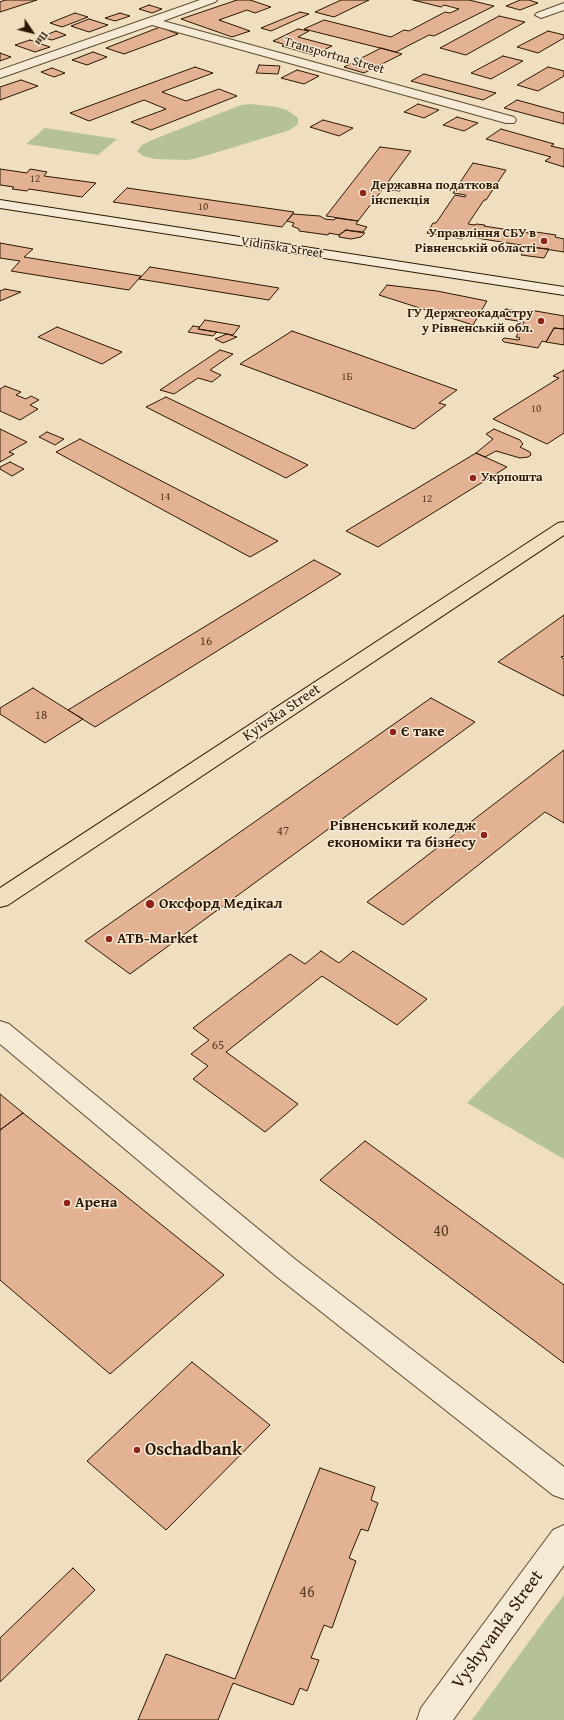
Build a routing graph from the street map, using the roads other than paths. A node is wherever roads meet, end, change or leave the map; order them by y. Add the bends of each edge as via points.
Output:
1 (211, 0) edge
2 (564, 6) edge
3 (561, 20) dead end
4 (151, 21) junction
5 (0, 74) edge
6 (510, 120) dead end
7 (0, 204) edge
8 (564, 290) edge
9 (564, 527) edge
10 (0, 899) edge
11 (0, 1030) edge
12 (564, 1485) edge
13 (564, 1540) edge
14 (433, 1720) edge

1 - 4 street
2 - 3 street via 541,15
4 - 5 street
4 - 6 street, Transportna Street
7 - 8 street, Vidinska Street
9 - 10 main road, Kyivska Street
11 - 12 street via 286,1268
13 - 14 street, Vyshyvanka Street

